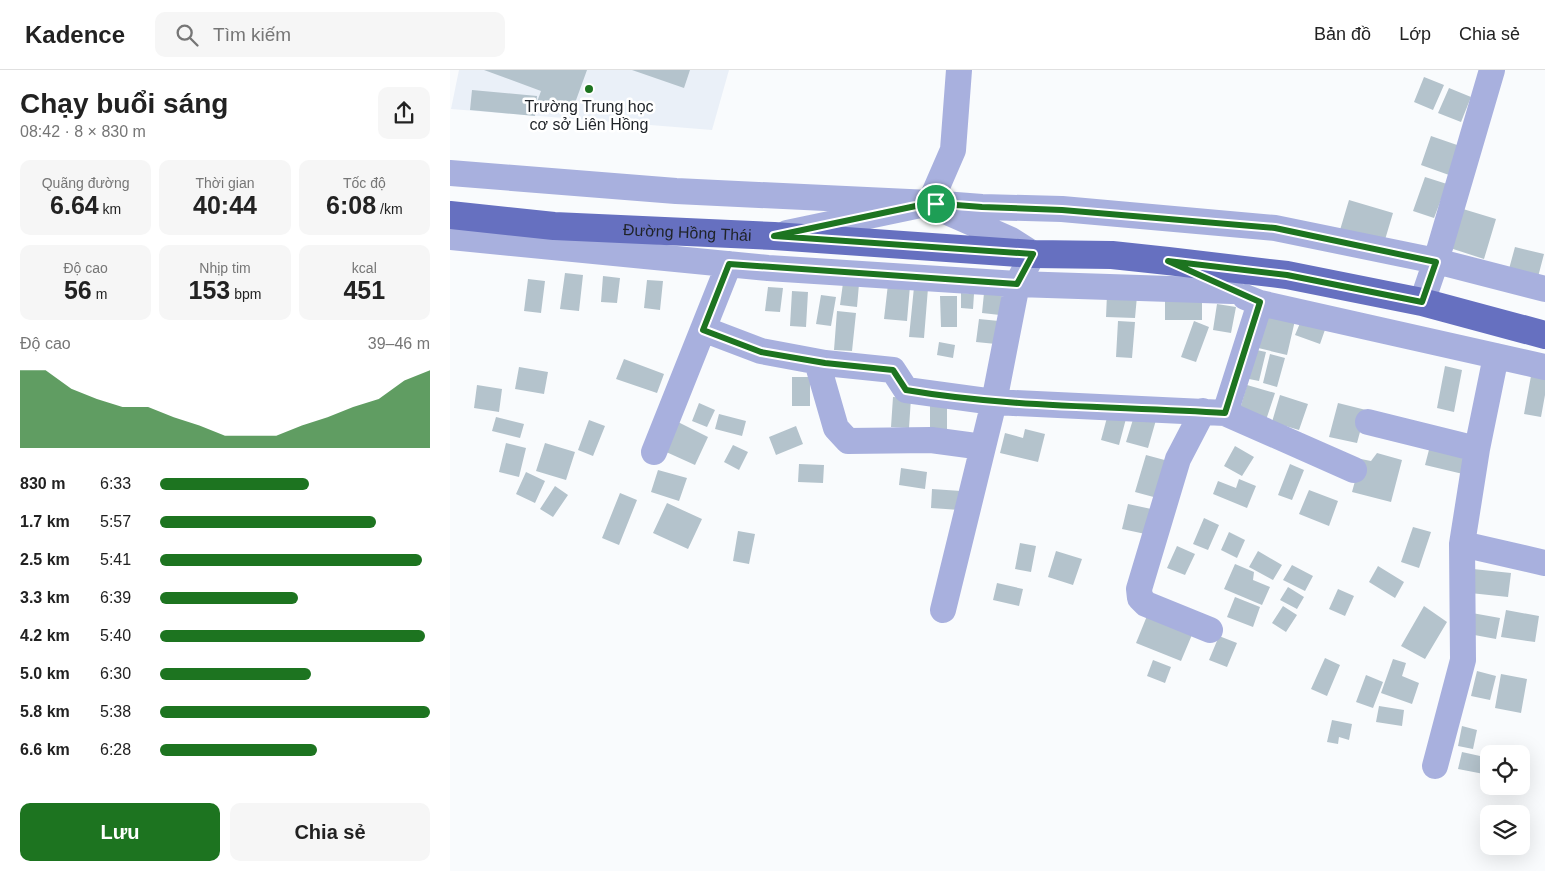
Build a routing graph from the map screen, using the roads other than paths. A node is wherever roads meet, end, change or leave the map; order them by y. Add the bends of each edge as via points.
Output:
1 (959, 70) edge
2 (1492, 70) edge
3 (450, 173) edge
4 (933, 203) junction
5 (450, 215) edge
6 (774, 236) junction
7 (450, 237) edge
8 (1033, 254) junction
9 (1168, 261) junction
10 (1436, 262) junction
11 (729, 264) junction
12 (1017, 284) junction
13 (1545, 289) edge
14 (1232, 292) junction
15 (1260, 302) junction
16 (1422, 302) junction
17 (703, 330) junction
18 (1545, 334) edge
19 (1496, 356) junction
20 (817, 362) junction
21 (1545, 367) edge
22 (994, 402) junction
23 (1214, 412) junction
24 (1368, 422) dead end
25 (983, 447) junction
26 (1477, 449) junction
27 (654, 452) dead end
28 (1354, 470) dead end
29 (1462, 544) junction
30 (1545, 562) edge
31 (943, 610) dead end
32 (1210, 630) dead end
33 (1435, 766) dead end

1 - 4 street via 953,150
2 - 10 street
3 - 4 street via 676,191
4 - 6 street
4 - 8 street
4 - 10 street via 1071,210 1275,228
5 - 6 main road, Đường Hồng Thái via 554,226
6 - 8 main road, Đường Hồng Thái
7 - 11 street
8 - 9 main road, Đường Hồng Thái via 1112,255
8 - 12 street
9 - 14 street
9 - 16 main road, Đường Hồng Thái via 1287,275
10 - 13 street
10 - 16 street
11 - 12 street
11 - 17 street
12 - 14 street
12 - 22 street
14 - 15 street
15 - 19 street
15 - 23 street
16 - 18 main road, Đường Hồng Thái
17 - 20 street via 761,352
17 - 27 street
19 - 21 street
19 - 26 street
20 - 22 street via 893,370 906,390
20 - 25 street via 836,428 848,441 931,440
22 - 23 street
22 - 25 street
23 - 28 street
23 - 32 street via 1178,460 1139,589 1140,598 1146,604
24 - 26 street
25 - 31 street
26 - 29 street
29 - 30 street
29 - 33 street via 1464,660

